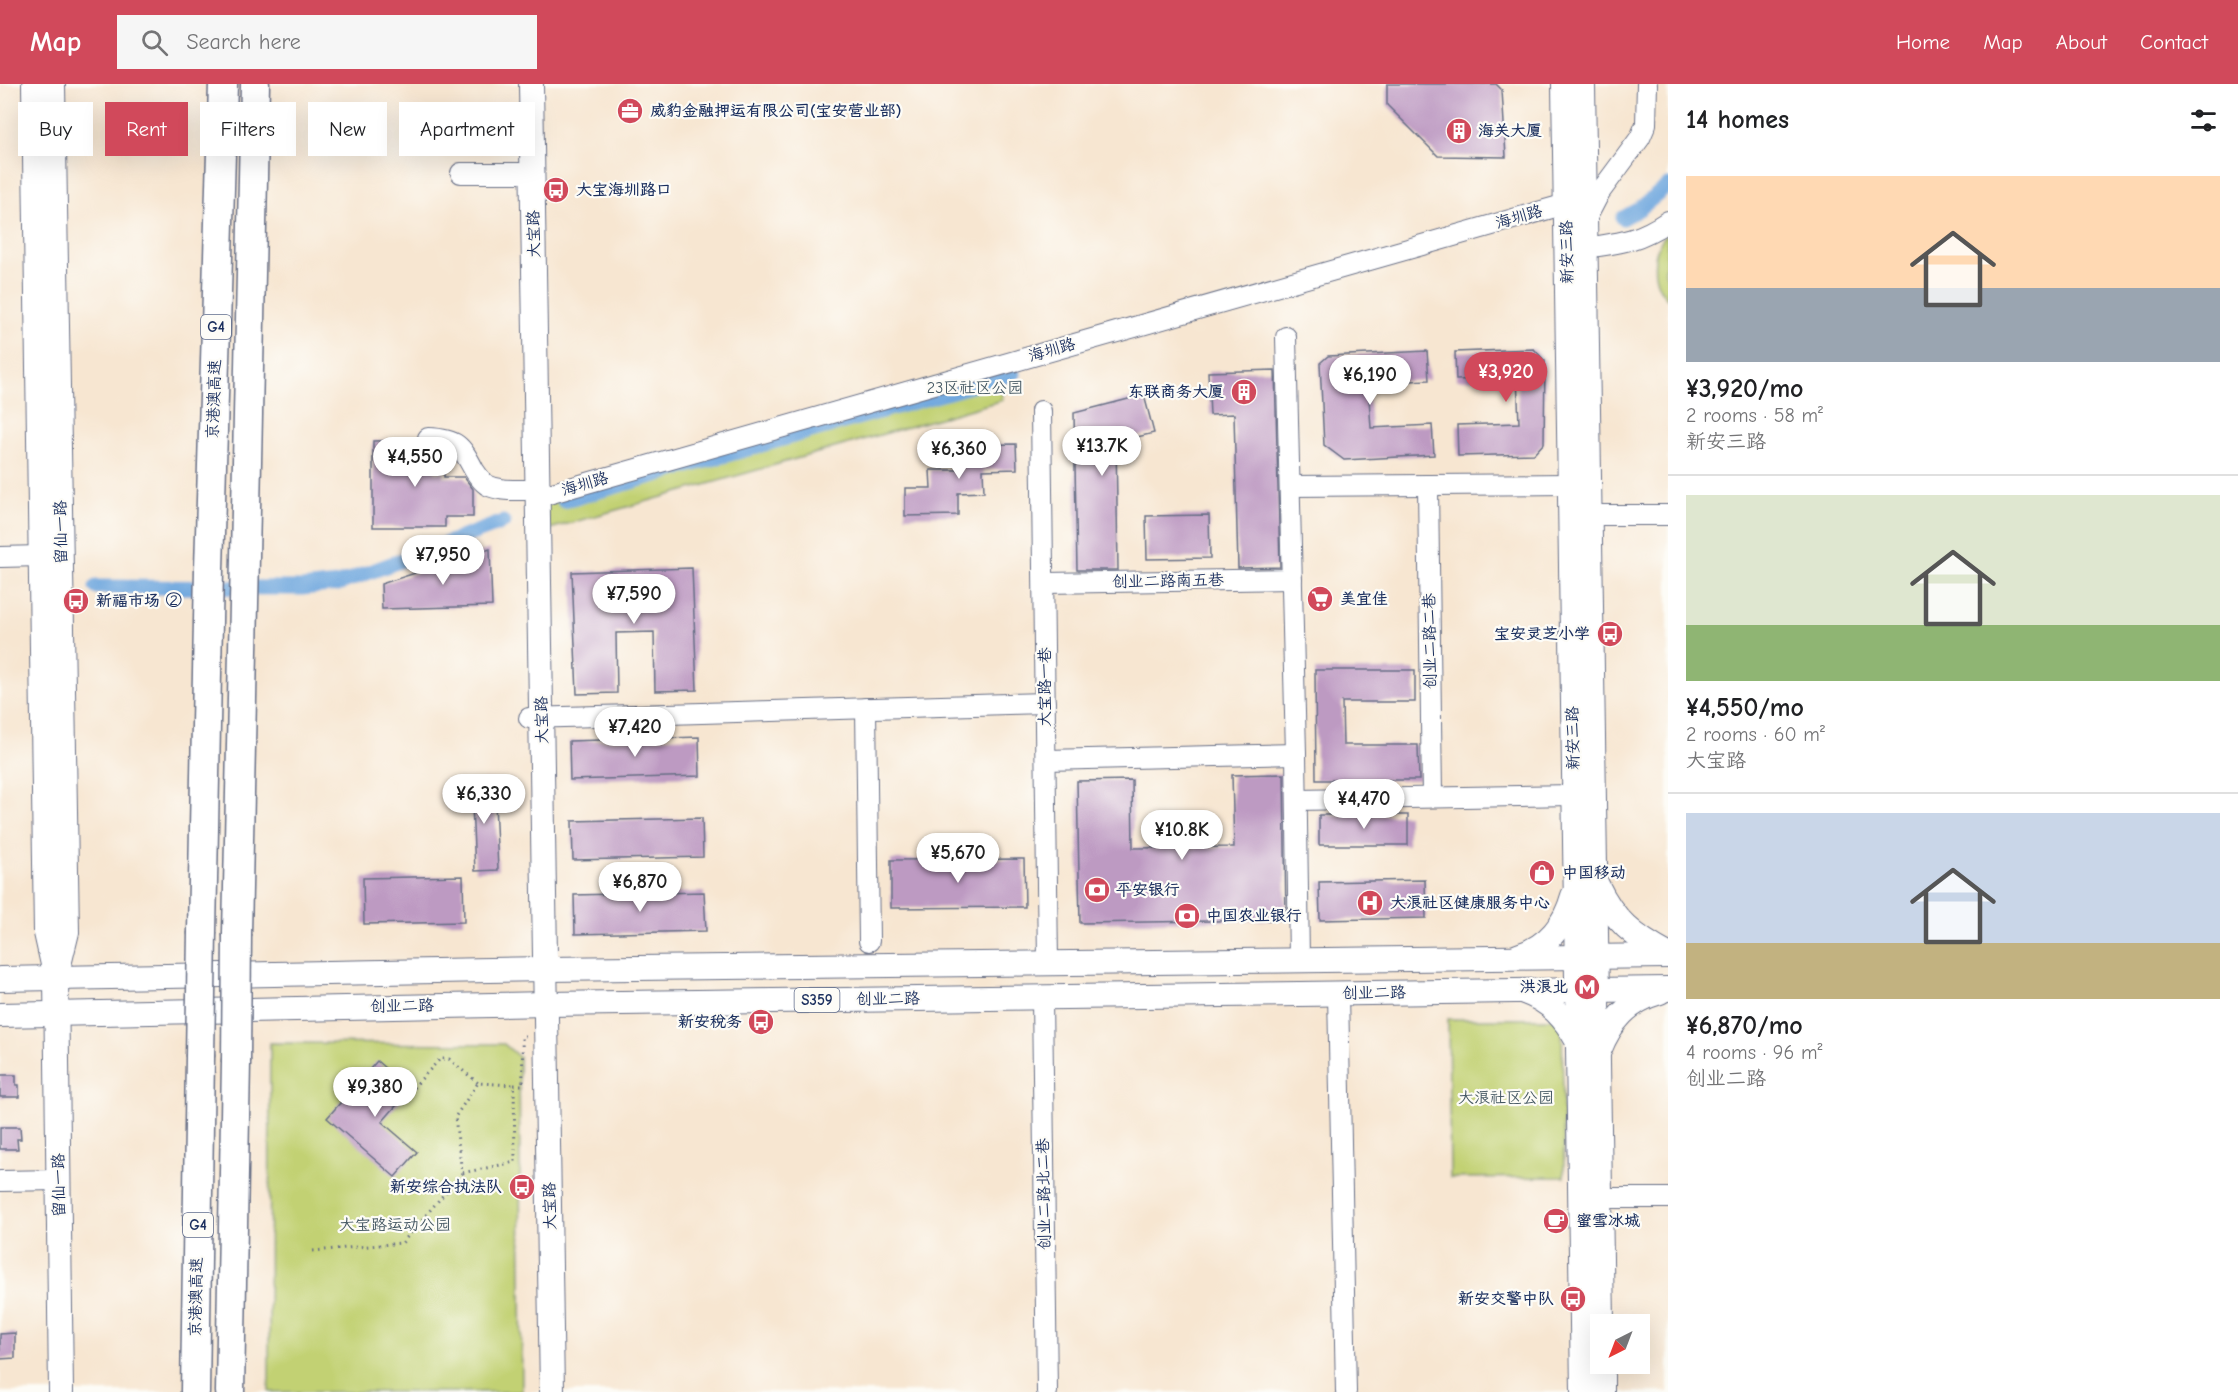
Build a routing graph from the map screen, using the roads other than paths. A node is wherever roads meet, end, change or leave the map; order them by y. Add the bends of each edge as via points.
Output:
1 (34, 84) edge
2 (53, 84) edge
3 (223, 84) edge
4 (255, 84) edge
5 (518, 84) edge
6 (531, 84) edge
7 (1564, 84) edge
8 (1583, 84) edge
9 (1647, 84) edge
10 (461, 173) dead end
11 (520, 173) junction
12 (1566, 204) junction
13 (1668, 221) edge
14 (1585, 222) junction
15 (1585, 248) junction
16 (1286, 337) dead end
17 (1041, 411) dead end
18 (428, 438) dead end
19 (1570, 484) junction
20 (1428, 485) junction
21 (1290, 486) junction
22 (531, 493) junction
23 (1589, 514) junction
24 (1668, 514) edge
25 (41, 556) junction
26 (0, 557) edge
27 (1292, 579) junction
28 (1045, 583) junction
29 (1046, 703) junction
30 (866, 708) junction
31 (535, 718) junction
32 (1296, 754) junction
33 (1046, 760) junction
34 (1574, 795) junction
35 (1432, 797) junction
36 (1297, 800) junction
37 (1585, 883) junction
38 (869, 941) dead end
39 (1668, 955) edge
40 (1586, 957) junction
41 (1513, 958) junction
42 (1299, 960) junction
43 (1048, 963) junction
44 (539, 969) junction
45 (56, 978) junction
46 (0, 979) edge
47 (1668, 989) edge
48 (1587, 990) junction
49 (1518, 991) junction
50 (1338, 993) junction
51 (1042, 997) junction
52 (540, 1004) junction
53 (56, 1014) junction
54 (0, 1015) edge
55 (1578, 1042) junction
56 (1598, 1056) junction
57 (58, 1180) junction
58 (0, 1181) edge
59 (1600, 1198) junction
60 (1668, 1198) edge
61 (1602, 1314) edge
62 (1602, 1374) edge
63 (62, 1392) edge
64 (195, 1392) edge
65 (230, 1392) edge
66 (539, 1392) edge
67 (552, 1392) edge
68 (1047, 1392) edge
69 (1346, 1392) edge
70 (1583, 1392) edge
71 (1602, 1392) edge

1 - 25 main road, 留仙一路
2 - 45 main road, 留仙一路 via 67,932
3 - 64 highway, 京港澳高速 / G4, bridge via 208,615
4 - 65 highway, 京港澳高速 / G4, bridge
5 - 11 main road, 大宝路
6 - 22 main road, 大宝路
7 - 12 main road, 新安三路
8 - 14 main road, 新安三路
9 - 14 street via 1646,124 1640,138 1600,192
10 - 11 street
11 - 22 main road, 大宝路
12 - 19 main road, 新安三路
12 - 22 street, 海圳路
13 - 15 street via 1630,241
14 - 15 main road, 新安三路
15 - 23 main road, 新安三路
16 - 21 street
17 - 28 street, 大宝路一巷
18 - 22 street, 海圳路 via 455,442 487,484
19 - 20 street
19 - 34 main road, 新安三路
20 - 21 street
20 - 35 street, 创业二路二巷
21 - 27 street
22 - 31 main road, 大宝路
23 - 24 street
23 - 37 main road, 新安三路
25 - 26 street
25 - 45 main road, 留仙一路 via 46,933
27 - 28 street, 创业二路南五巷
27 - 32 street
28 - 29 street, 大宝路一巷
29 - 30 street
29 - 33 street, 大宝路一巷
30 - 31 street
30 - 38 street
31 - 44 main road, 大宝路
32 - 33 street
32 - 36 street
33 - 43 street, 大宝路一巷
34 - 35 street
34 - 37 main road, 新安三路
35 - 36 street
36 - 42 street
37 - 39 main road via 1623,926
37 - 40 main road, 新安三路
37 - 41 main road via 1555,933 1542,945
39 - 40 main road, 创业二路 / S359
40 - 41 main road, 创业二路 / S359
40 - 48 main road, 新安三路
41 - 42 main road, 创业二路 / S359
42 - 43 main road, 创业二路 / S359
43 - 44 main road, 创业二路 / S359
44 - 45 main road, 创业二路 / S359
44 - 52 main road, 大宝路
45 - 46 main road, 创业二路 / S359
45 - 53 main road, 留仙一路
47 - 48 main road, 创业二路 / S359
47 - 56 main road via 1638,1000 1624,1011 1606,1035
48 - 49 main road, 创业二路 / S359
48 - 55 main road, 新安三路
48 - 56 main road, 新安三路
49 - 50 main road, 创业二路 / S359
49 - 55 main road via 1549,1005
50 - 51 main road, 创业二路 / S359
50 - 69 street
51 - 52 main road, 创业二路 / S359
51 - 68 street, 创业二路北二巷
52 - 53 main road, 创业二路 / S359
52 - 66 main road, 大宝路
52 - 67 main road, 大宝路
53 - 54 main road, 创业二路 / S359
53 - 57 main road, 留仙一路
55 - 70 main road, 新安三路
56 - 59 main road, 新安三路
57 - 58 street
57 - 63 main road, 留仙一路
59 - 60 street
59 - 61 main road, 新安三路
62 - 71 main road

